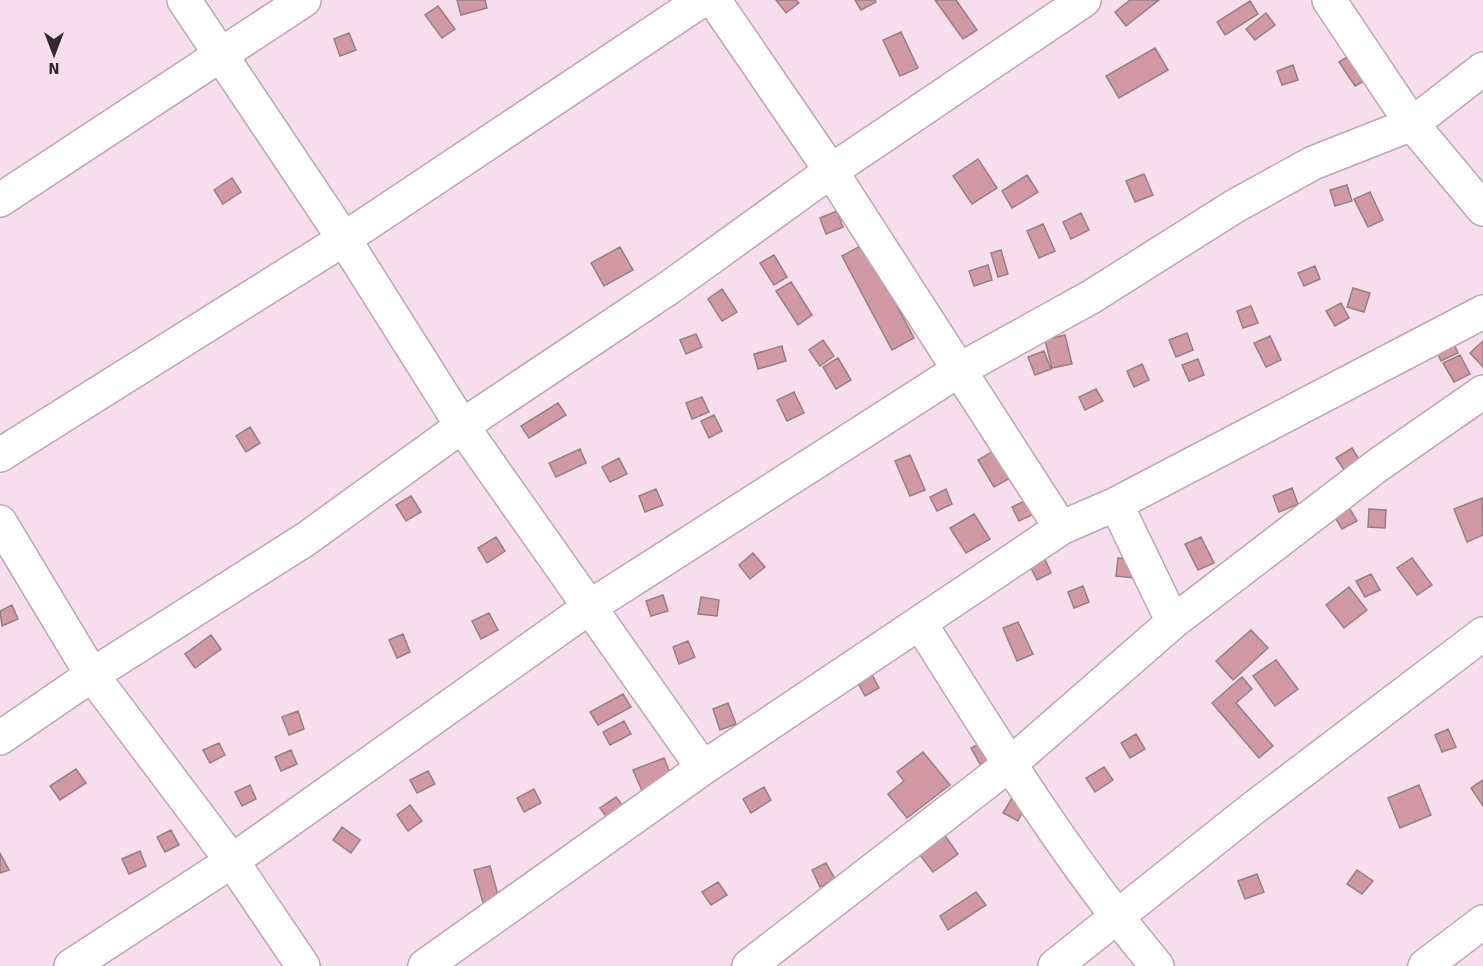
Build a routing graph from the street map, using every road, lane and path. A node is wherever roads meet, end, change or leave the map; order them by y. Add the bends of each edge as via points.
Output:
1 (184, 0) edge
2 (304, 0) edge
3 (702, 0) edge
4 (714, 0) edge
5 (1084, 0) edge
6 (1329, 0) edge
7 (221, 56) junction
8 (1483, 69) edge
9 (1412, 124) junction
10 (831, 171) junction
11 (0, 200) edge
12 (1483, 209) edge
13 (344, 239) junction
14 (1483, 312) edge
15 (959, 370) junction
16 (1483, 392) edge
17 (462, 426) junction
18 (0, 455) edge
19 (1116, 504) junction
20 (0, 522) edge
21 (1061, 528) junction
22 (591, 606) junction
23 (920, 622) junction
24 (1173, 622) junction
25 (1483, 634) edge
26 (92, 675) junction
27 (0, 738) edge
28 (1010, 764) junction
29 (703, 768) junction
30 (232, 861) junction
31 (1116, 918) junction
32 (1483, 922) edge
33 (71, 966) edge
34 (303, 966) edge
35 (425, 966) edge
36 (749, 966) edge
37 (1055, 966) edge
38 (1156, 966) edge
39 (1425, 966) edge

1 - 7 street
2 - 7 street
3 - 13 street
4 - 10 street
5 - 10 street
6 - 9 street
7 - 11 street
7 - 13 street
8 - 9 street
9 - 12 street
9 - 15 street via 1313,163 1235,206 1091,297
10 - 15 street
10 - 17 street via 670,287
13 - 17 street
13 - 18 street
14 - 19 street
15 - 21 street
15 - 22 street
16 - 24 street via 1378,465
17 - 22 street
17 - 26 street via 306,539
19 - 21 street
19 - 24 street
20 - 26 street
21 - 23 street
22 - 29 street
22 - 30 street
23 - 28 street
23 - 29 street
24 - 28 street
25 - 31 street
26 - 27 street
26 - 30 street
28 - 31 street
28 - 36 street
29 - 35 street
30 - 33 street
30 - 34 street
31 - 37 street
31 - 38 street
32 - 39 street

